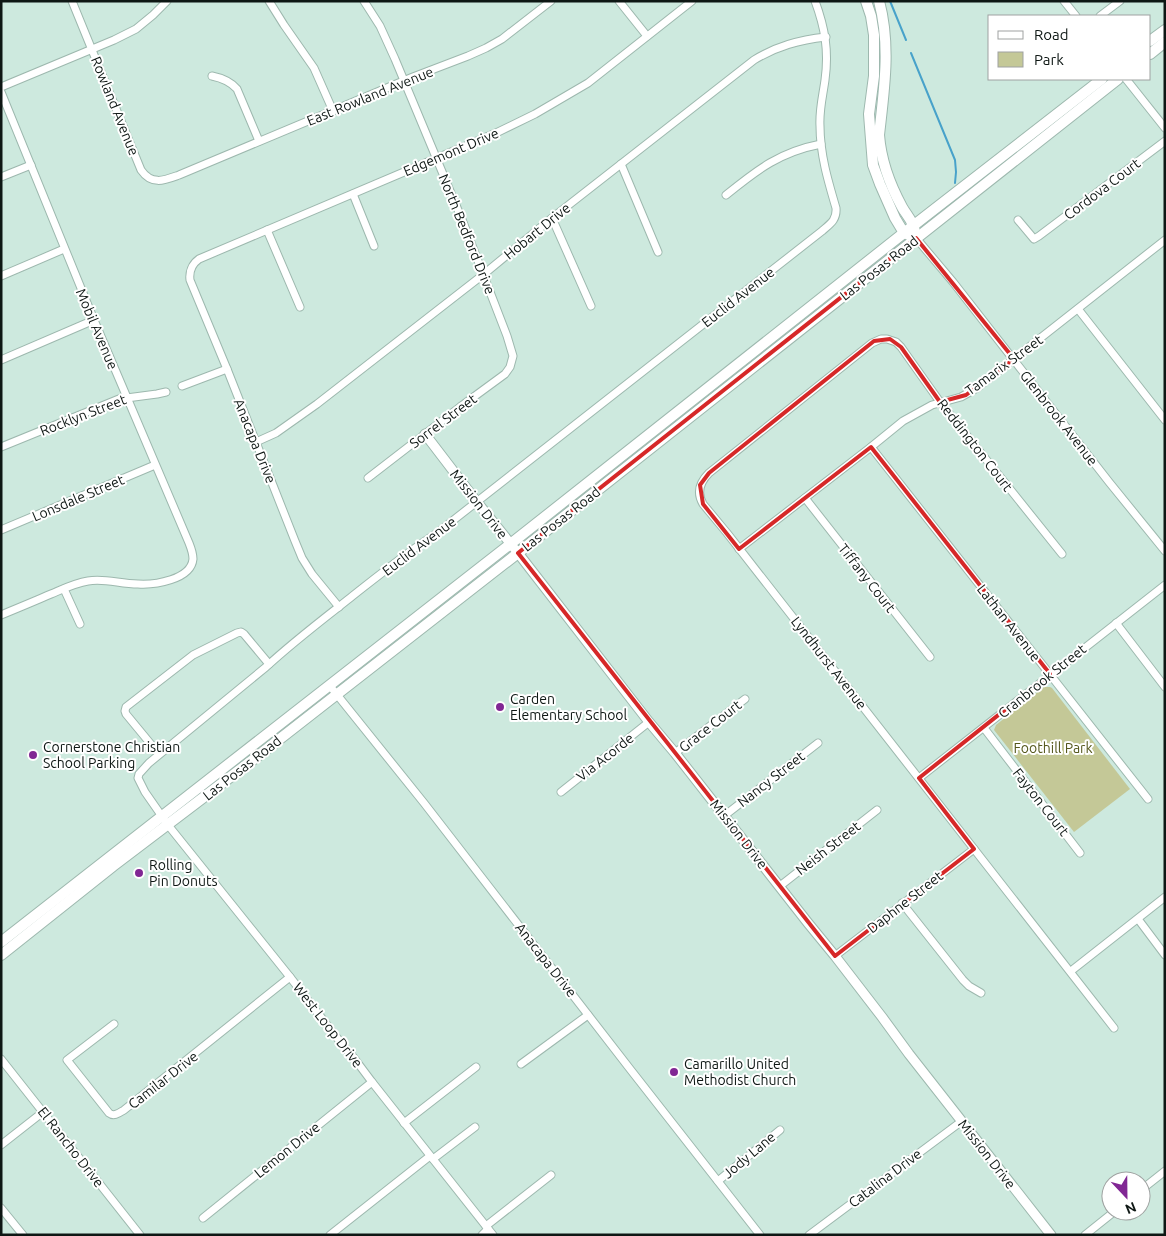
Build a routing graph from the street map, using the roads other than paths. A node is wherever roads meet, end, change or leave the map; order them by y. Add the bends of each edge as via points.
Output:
1 (72, 1) edge
2 (167, 1) edge
3 (269, 1) edge
4 (551, 1) edge
5 (619, 1) edge
6 (692, 1) edge
7 (815, 1) edge
8 (866, 1) edge
9 (879, 1) edge
10 (1064, 1) edge
11 (1120, 1) edge
12 (366, 2) edge
13 (1075, 15) edge
14 (1101, 15) edge
15 (1165, 30) edge
16 (647, 36) junction
17 (826, 37) junction
18 (1151, 40) edge
19 (1165, 42) edge
20 (91, 49) junction
21 (1151, 53) edge
22 (212, 76) dead end
23 (404, 80) junction
24 (1101, 80) edge
25 (1117, 80) edge
26 (1127, 80) edge
27 (1, 87) edge
28 (1, 92) edge
29 (333, 111) junction
30 (1165, 128) edge
31 (259, 141) junction
32 (1165, 142) edge
33 (821, 144) junction
34 (436, 158) junction
35 (621, 164) junction
36 (31, 165) junction
37 (180, 175) joint
38 (1, 178) edge
39 (353, 194) junction
40 (726, 195) dead end
41 (552, 218) junction
42 (1018, 220) dead end
43 (914, 226) junction
44 (267, 230) junction
45 (904, 233) junction
46 (916, 238) junction
47 (1165, 240) edge
48 (374, 246) dead end
49 (64, 249) junction
50 (658, 252) dead end
51 (192, 267) joint
52 (484, 274) junction
53 (1, 276) edge
54 (591, 306) dead end
55 (300, 308) dead end
56 (1078, 309) junction
57 (94, 320) junction
58 (888, 339) joint
59 (1014, 359) junction
60 (1, 360) edge
61 (512, 360) joint
62 (226, 369) junction
63 (182, 386) dead end
64 (166, 392) dead end
65 (126, 397) junction
66 (940, 402) junction
67 (1165, 420) edge
68 (425, 434) junction
69 (256, 442) junction
70 (1, 447) edge
71 (871, 447) junction
72 (156, 465) junction
73 (368, 478) dead end
74 (805, 498) junction
75 (476, 502) junction
76 (1, 530) edge
77 (511, 544) junction
78 (739, 548) junction
79 (1165, 551) edge
80 (518, 552) junction
81 (1062, 554) dead end
82 (1165, 585) edge
83 (64, 589) junction
84 (339, 607) junction
85 (1, 615) edge
86 (1116, 623) junction
87 (80, 624) dead end
88 (930, 657) dead end
89 (269, 664) junction
90 (1050, 674) junction
91 (1165, 687) edge
92 (333, 690) junction
93 (745, 699) dead end
94 (649, 722) junction
95 (984, 728) junction
96 (818, 742) dead end
97 (675, 753) junction
98 (160, 754) junction
99 (919, 778) junction
100 (561, 792) dead end
101 (1148, 799) dead end
102 (877, 810) dead end
103 (724, 816) junction
104 (165, 821) junction
105 (974, 849) junction
106 (1080, 853) dead end
107 (780, 886) junction
108 (1165, 897) edge
109 (902, 904) junction
110 (1138, 919) junction
111 (1, 942) edge
112 (1, 955) edge
113 (1165, 955) edge
114 (836, 956) junction
115 (1071, 971) junction
116 (290, 977) junction
117 (981, 992) dead end
118 (588, 1015) junction
119 (114, 1024) dead end
120 (1114, 1028) dead end
121 (1, 1059) edge
122 (520, 1064) dead end
123 (476, 1067) dead end
124 (372, 1082) junction
125 (43, 1112) junction
126 (962, 1121) junction
127 (404, 1123) junction
128 (475, 1127) dead end
129 (780, 1130) dead end
130 (1, 1145) edge
131 (432, 1158) junction
132 (1165, 1171) edge
133 (551, 1175) dead end
134 (718, 1181) junction
135 (1151, 1182) edge
136 (1, 1208) edge
137 (203, 1218) dead end
138 (1102, 1221) edge
139 (489, 1230) edge
140 (23, 1235) edge
141 (140, 1235) edge
142 (330, 1235) edge
143 (482, 1235) edge
144 (760, 1235) edge
145 (809, 1235) edge
146 (1051, 1235) edge
147 (1085, 1235) edge

1 - 20 street, Rowland Avenue
2 - 20 street via 136,28
3 - 29 street via 314,68
4 - 23 street, East Rowland Avenue via 486,48
5 - 16 street
6 - 16 street, Edgemont Drive
7 - 17 street
8 - 45 main road via 874,35 874,76 869,114 873,165 894,218
9 - 43 main road via 886,62 880,145 894,191
10 - 13 street
11 - 14 street
12 - 23 street, North Bedford Drive
15 - 18 main road
16 - 34 street, Edgemont Drive via 588,83 536,114
17 - 33 street via 820,110
17 - 35 street, Hobart Drive via 791,43 760,57
19 - 21 main road
20 - 27 street
20 - 37 street, Rowland Avenue via 143,174 160,181
22 - 31 street via 226,80 237,89
23 - 29 street, East Rowland Avenue
23 - 34 street, North Bedford Drive
24 - 43 main road, Las Posas Road
25 - 46 main road, Las Posas Road
26 - 30 street
28 - 36 street, Mobil Avenue
29 - 31 street, East Rowland Avenue
31 - 37 street, East Rowland Avenue
32 - 42 street, Cordova Court via 1034,239
33 - 40 street via 777,158
33 - 75 street, Euclid Avenue via 836,208 834,221
34 - 39 street, Edgemont Drive
34 - 52 street, North Bedford Drive
35 - 41 street, Hobart Drive
35 - 50 street
36 - 38 street
36 - 49 street, Mobil Avenue
39 - 44 street, Edgemont Drive
39 - 48 street
41 - 52 street, Hobart Drive
41 - 54 street
43 - 45 main road, Las Posas Road
43 - 46 main road
44 - 51 street, Edgemont Drive via 199,259
44 - 55 street
45 - 46 main road
45 - 77 main road, Las Posas Road
46 - 59 street, Glenbrook Avenue
46 - 80 main road, Las Posas Road
47 - 56 street, Tamarix Street
49 - 53 street
49 - 57 street, Mobil Avenue
51 - 62 street, Anacapa Drive via 190,280
52 - 61 street, North Bedford Drive via 508,336
52 - 69 street, Hobart Drive via 290,424
56 - 59 street, Tamarix Street
56 - 67 street
57 - 60 street
57 - 65 street, Mobil Avenue
58 - 66 street, Reddington Court via 902,346
58 - 78 street, Lyndhurst Avenue via 872,342 702,482 699,492 703,504
59 - 66 street, Tamarix Street via 966,395
59 - 79 street, Glenbrook Avenue
61 - 68 street, Sorrel Street via 505,374
62 - 63 street
62 - 69 street, Anacapa Drive
64 - 65 street, Rocklyn Street
65 - 70 street, Rocklyn Street
65 - 72 street, Mobil Avenue
66 - 71 street, Tamarix Street via 912,414
66 - 81 street, Reddington Court
68 - 73 street, Sorrel Street
68 - 75 street, Mission Drive
69 - 84 street, Anacapa Drive via 302,558
71 - 74 street, Tamarix Street
71 - 90 street, Lathan Avenue
72 - 76 street, Lonsdale Street
72 - 83 street, Mobil Avenue via 190,544 191,565 178,577 158,583 96,580
74 - 78 street, Tamarix Street
74 - 88 street, Tiffany Court
75 - 77 street, Mission Drive
75 - 84 street, Euclid Avenue
77 - 80 street, Mission Drive
77 - 92 main road, Las Posas Road
78 - 99 street, Lyndhurst Avenue
80 - 92 main road, Las Posas Road
80 - 94 street, Mission Drive
82 - 86 street, Cranbrook Street
83 - 85 street
83 - 87 street
84 - 89 street, Euclid Avenue
86 - 90 street, Cranbrook Street
86 - 91 street
89 - 98 street, Euclid Avenue
89 - 98 street via 244,634 237,633 193,655 126,707 126,714
90 - 95 street, Cranbrook Street
90 - 101 street, Lathan Avenue
92 - 104 main road, Las Posas Road
92 - 118 street, Anacapa Drive
93 - 97 street, Grace Court
94 - 97 street, Mission Drive
94 - 100 street, Via Acorde
95 - 99 street, Cranbrook Street
95 - 106 street, Fayton Court
96 - 103 street, Nancy Street
97 - 103 street, Mission Drive
98 - 104 street, Euclid Avenue via 138,776
99 - 105 street, Lyndhurst Avenue
102 - 107 street, Neish Street
103 - 107 street, Mission Drive
104 - 111 main road, Las Posas Road
104 - 112 main road, Las Posas Road
104 - 116 street, West Loop Drive
105 - 109 street, Daphne Street
105 - 115 street, Lyndhurst Avenue
107 - 114 street, Mission Drive
108 - 110 street
109 - 114 street, Daphne Street
109 - 117 street via 963,980
110 - 113 street
110 - 115 street
114 - 126 street, Mission Drive
115 - 120 street, Lyndhurst Avenue
116 - 119 street, Camilar Drive via 124,1110 113,1115 66,1060
116 - 124 street, West Loop Drive
118 - 122 street
118 - 134 street, Anacapa Drive
121 - 125 street, El Rancho Drive
123 - 127 street
124 - 127 street, West Loop Drive
124 - 137 street, Lemon Drive
125 - 130 street
125 - 141 street, El Rancho Drive
126 - 145 street, Catalina Drive
126 - 146 street, Mission Drive
127 - 131 street, West Loop Drive
128 - 131 street
129 - 134 street, Jody Lane
131 - 139 street, West Loop Drive
131 - 142 street
132 - 135 street
133 - 139 street
134 - 144 street, Anacapa Drive
136 - 140 street
138 - 147 street
139 - 143 street

